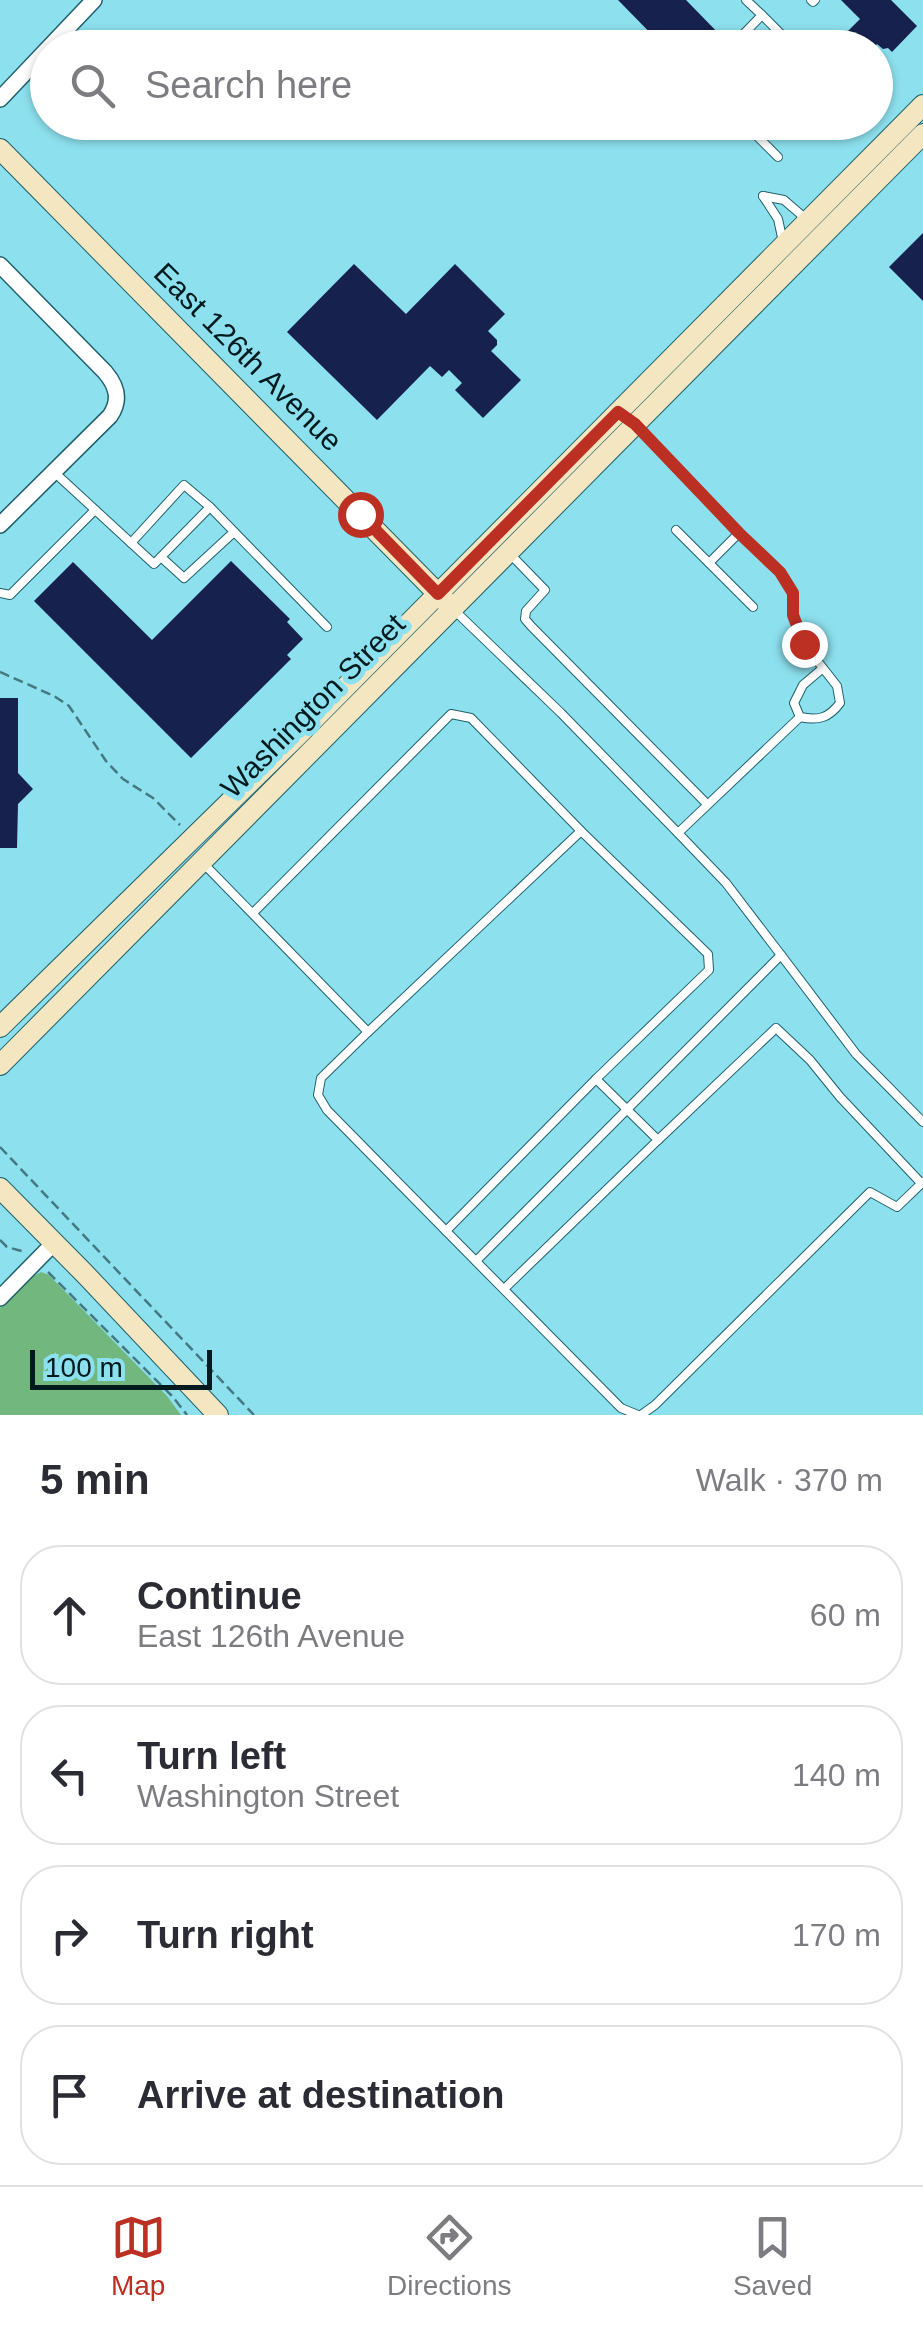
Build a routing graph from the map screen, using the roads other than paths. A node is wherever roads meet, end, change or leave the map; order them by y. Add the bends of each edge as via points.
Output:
1 (94, 0) edge
2 (746, 0) edge
3 (762, 16) junction
4 (65, 30) edge
5 (748, 30) edge
6 (776, 30) edge
7 (30, 67) edge
8 (0, 98) edge
9 (923, 105) edge
10 (923, 134) edge
11 (893, 139) edge
12 (761, 140) edge
13 (893, 140) edge
14 (0, 149) edge
15 (778, 157) dead end
16 (816, 228) junction
17 (783, 246) junction
18 (0, 265) edge
19 (626, 418) junction
20 (54, 472) junction
21 (210, 507) junction
22 (95, 510) junction
23 (0, 526) edge
24 (676, 530) dead end
25 (234, 532) junction
26 (739, 533) junction
27 (131, 543) junction
28 (508, 552) junction
29 (162, 557) junction
30 (709, 564) junction
31 (0, 593) edge
32 (445, 602) junction
33 (752, 607) dead end
34 (327, 627) dead end
35 (823, 668) junction
36 (800, 717) junction
37 (708, 804) junction
38 (581, 831) junction
39 (678, 833) junction
40 (202, 862) junction
41 (252, 913) junction
42 (781, 955) junction
43 (0, 1027) edge
44 (368, 1032) junction
45 (0, 1065) edge
46 (596, 1079) junction
47 (628, 1110) junction
48 (923, 1122) edge
49 (658, 1140) junction
50 (922, 1182) edge
51 (0, 1188) edge
52 (446, 1231) junction
53 (54, 1243) junction
54 (476, 1261) junction
55 (504, 1289) junction
56 (0, 1298) edge
57 (218, 1415) edge
58 (640, 1415) edge

1 - 4 street
2 - 3 lane
3 - 5 lane
3 - 6 lane
7 - 8 street
9 - 11 main road, Washington Street
10 - 16 main road, Washington Street
12 - 15 lane
13 - 16 main road, Washington Street
14 - 32 main road, East 126th Avenue
16 - 17 main road, Washington Street
16 - 17 lane via 784,200 763,196 780,225
16 - 19 main road, Washington Street
17 - 19 main road, Washington Street
18 - 20 street via 115,386 114,410
19 - 26 lane
19 - 28 main road, Washington Street
19 - 32 main road, Washington Street
20 - 22 lane
20 - 23 street
21 - 25 lane
21 - 27 lane via 184,485
21 - 29 lane
22 - 27 lane
22 - 31 lane via 10,595
24 - 30 lane
25 - 29 lane via 184,578
25 - 34 lane
26 - 30 lane
26 - 35 lane via 780,572 793,593 804,644
27 - 29 lane via 154,564
28 - 32 main road, Washington Street
28 - 37 lane via 545,590 526,611 531,626
30 - 33 lane
32 - 39 lane
32 - 40 main road, Washington Street
32 - 43 main road, Washington Street
35 - 36 lane via 794,703
35 - 36 lane via 840,703 816,720
36 - 37 lane
37 - 39 lane
38 - 41 lane via 471,718 451,714
38 - 44 lane
38 - 46 lane via 708,954 709,970
39 - 42 lane
40 - 41 lane
40 - 45 main road, Washington Street
41 - 44 lane
42 - 47 lane
42 - 48 lane via 856,1054
44 - 52 lane via 321,1078 318,1095
46 - 47 lane
46 - 52 lane
47 - 49 lane
47 - 54 lane
49 - 50 lane via 776,1028
49 - 55 lane
50 - 58 lane via 896,1208 870,1192
51 - 53 main road
52 - 54 lane
53 - 56 street
53 - 57 main road
54 - 55 lane
55 - 58 lane via 621,1408

